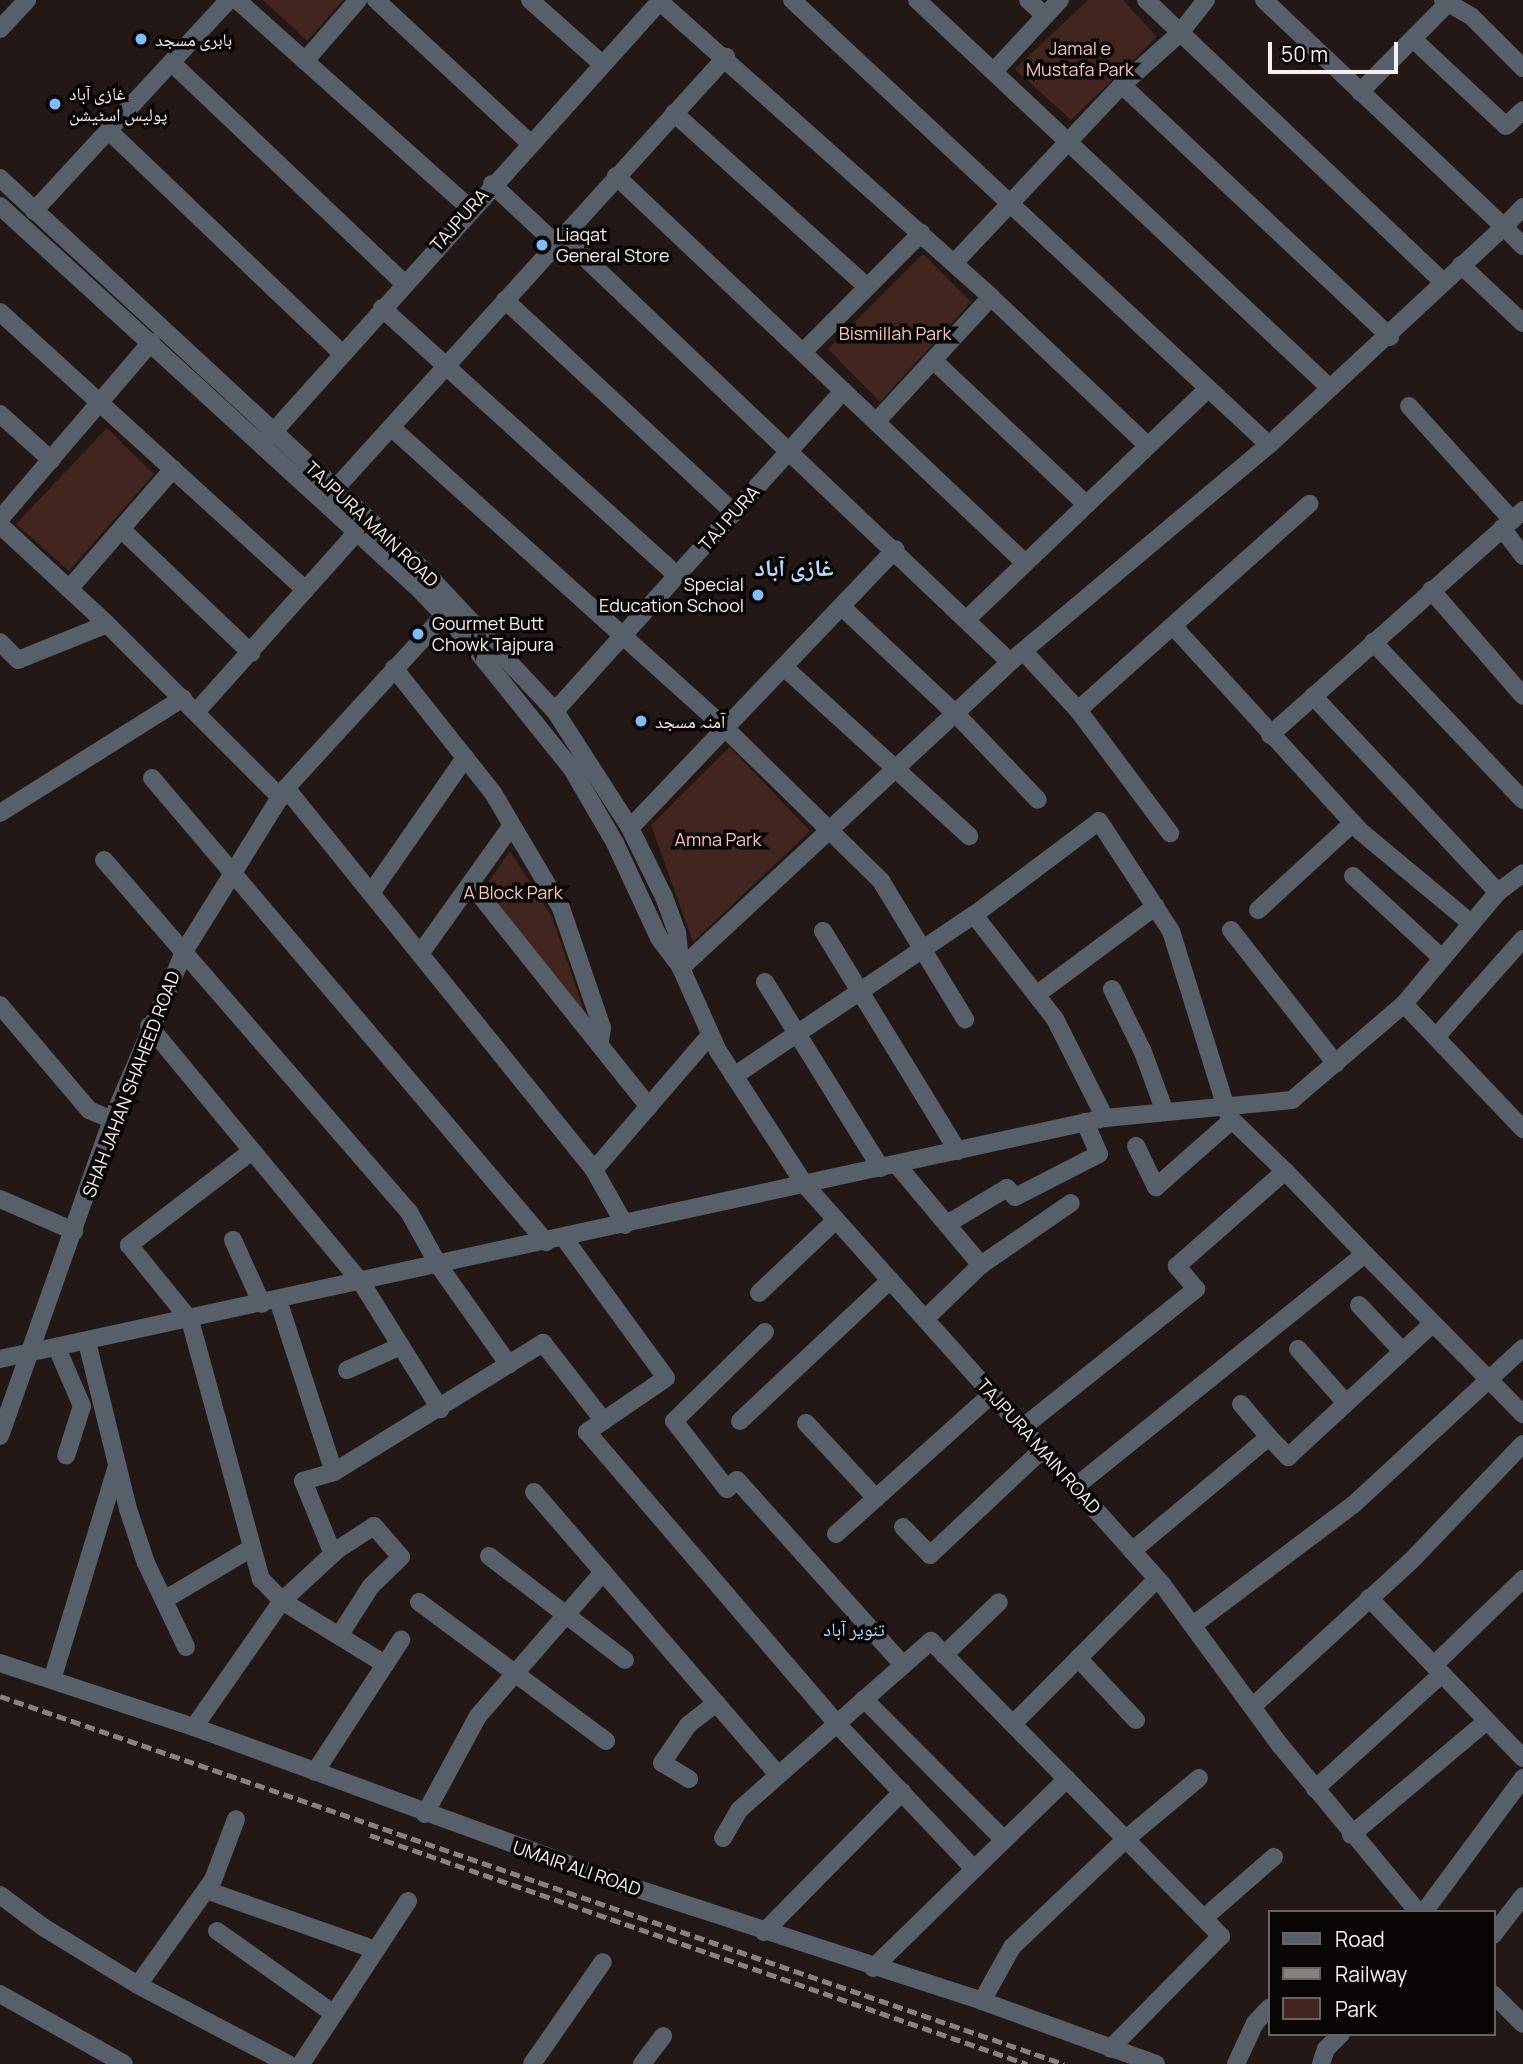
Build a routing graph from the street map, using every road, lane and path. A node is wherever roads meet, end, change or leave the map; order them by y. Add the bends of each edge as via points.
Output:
1 (27, 0) edge
2 (229, 0) edge
3 (237, 0) edge
4 (358, 0) edge
5 (376, 0) edge
6 (530, 0) edge
7 (659, 0) edge
8 (792, 0) edge
9 (917, 0) edge
10 (1028, 0) edge
11 (1060, 0) edge
12 (1146, 0) edge
13 (1206, 0) edge
14 (1264, 0) edge
15 (1446, 2) edge
16 (1045, 16) junction
17 (0, 29) edge
18 (1180, 33) junction
19 (1413, 39) junction
20 (726, 57) junction
21 (305, 61) junction
22 (173, 64) junction
23 (602, 64) junction
24 (1523, 68) edge
25 (994, 71) junction
26 (1122, 85) junction
27 (1360, 92) junction
28 (1523, 110) edge
29 (674, 113) junction
30 (108, 130) junction
31 (1069, 139) junction
32 (530, 143) junction
33 (616, 176) junction
34 (0, 178) edge
35 (492, 184) junction
36 (1009, 203) junction
37 (0, 206) edge
38 (470, 208) junction
39 (1523, 208) edge
40 (34, 211) junction
41 (1504, 227) junction
42 (920, 233) junction
43 (559, 239) junction
44 (1523, 246) edge
45 (954, 263) junction
46 (1461, 265) junction
47 (1443, 281) junction
48 (404, 283) junction
49 (867, 288) junction
50 (991, 297) junction
51 (505, 300) junction
52 (382, 308) junction
53 (0, 312) edge
54 (1523, 323) edge
55 (1390, 337) junction
56 (151, 342) junction
57 (803, 352) junction
58 (342, 354) junction
59 (933, 360) junction
60 (446, 367) junction
61 (1330, 388) junction
62 (1208, 389) junction
63 (842, 391) junction
64 (101, 403) junction
65 (1409, 406) dead end
66 (0, 414) edge
67 (876, 422) junction
68 (392, 428) junction
69 (268, 438) junction
70 (1147, 445) junction
71 (1269, 445) junction
72 (791, 449) junction
73 (51, 460) junction
74 (173, 469) junction
75 (335, 489) junction
76 (1085, 503) junction
77 (1309, 504) dead end
78 (734, 513) junction
79 (0, 519) edge
80 (1512, 520) edge
81 (0, 525) edge
82 (121, 529) junction
83 (357, 532) junction
84 (896, 549) junction
85 (1523, 556) edge
86 (1023, 561) junction
87 (678, 576) junction
88 (69, 589) junction
89 (306, 590) junction
90 (1431, 590) junction
91 (843, 608) junction
92 (449, 610) junction
93 (968, 618) junction
94 (107, 624) junction
95 (1173, 626) junction
96 (622, 638) junction
97 (0, 642) edge
98 (1373, 642) junction
99 (251, 653) junction
100 (1016, 656) junction
101 (784, 667) junction
102 (394, 668) junction
103 (1313, 696) junction
104 (1523, 696) edge
105 (183, 698) junction
106 (1078, 710) junction
107 (555, 711) junction
108 (197, 712) junction
109 (957, 715) junction
110 (725, 728) junction
111 (1270, 735) junction
112 (466, 758) junction
113 (897, 768) junction
114 (152, 778) dead end
115 (283, 793) junction
116 (1038, 800) dead end
117 (1523, 800) edge
118 (0, 813) edge
119 (1353, 823) junction
120 (512, 825) junction
121 (630, 828) junction
122 (828, 830) junction
123 (1170, 833) dead end
124 (969, 836) dead end
125 (104, 860) dead end
126 (232, 873) junction
127 (1523, 873) edge
128 (1353, 876) dead end
129 (471, 884) junction
130 (1498, 892) junction
131 (371, 893) junction
132 (1156, 906) junction
133 (1258, 911) dead end
134 (974, 915) junction
135 (1471, 923) junction
136 (1230, 930) dead end
137 (823, 931) dead end
138 (1523, 939) edge
139 (185, 950) junction
140 (920, 951) junction
141 (420, 954) junction
142 (1442, 958) junction
143 (681, 968) junction
144 (765, 982) dead end
145 (1112, 989) dead end
146 (862, 990) junction
147 (1036, 995) junction
148 (1404, 1004) junction
149 (0, 1005) edge
150 (965, 1018) dead end
151 (149, 1026) junction
152 (798, 1033) junction
153 (710, 1035) junction
154 (1436, 1037) junction
155 (600, 1041) junction
156 (1336, 1064) junction
157 (734, 1076) junction
158 (649, 1107) junction
159 (1165, 1112) junction
160 (1228, 1113) junction
161 (1105, 1118) junction
162 (112, 1120) junction
163 (1085, 1122) junction
164 (1523, 1129) edge
165 (1136, 1146) dead end
166 (252, 1151) junction
167 (958, 1151) junction
168 (889, 1167) junction
169 (594, 1170) junction
170 (1285, 1171) junction
171 (805, 1185) junction
172 (0, 1199) edge
173 (1071, 1203) dead end
174 (836, 1220) junction
175 (947, 1224) junction
176 (625, 1225) junction
177 (74, 1231) junction
178 (564, 1238) junction
179 (233, 1240) dead end
180 (546, 1242) junction
181 (1365, 1254) junction
182 (439, 1265) junction
183 (981, 1265) junction
184 (890, 1280) junction
185 (360, 1282) junction
186 (759, 1293) dead end
187 (270, 1302) junction
188 (1359, 1305) dead end
189 (925, 1319) junction
190 (190, 1320) junction
191 (1433, 1323) junction
192 (765, 1332) dead end
193 (87, 1342) junction
194 (401, 1346) junction
195 (57, 1348) junction
196 (1523, 1348) edge
197 (1298, 1349) dead end
198 (1402, 1351) junction
199 (30, 1354) junction
200 (0, 1359) edge
201 (509, 1365) junction
202 (347, 1370) dead end
203 (1487, 1380) junction
204 (992, 1394) junction
205 (1346, 1403) junction
206 (1241, 1404) dead end
207 (440, 1409) junction
208 (1523, 1414) edge
209 (603, 1420) junction
210 (740, 1421) dead end
211 (806, 1423) dead end
212 (1022, 1428) junction
213 (0, 1436) edge
214 (1269, 1437) junction
215 (1523, 1444) edge
216 (1042, 1450) junction
217 (66, 1455) dead end
218 (117, 1465) junction
219 (334, 1472) junction
220 (1075, 1487) junction
221 (534, 1492) dead end
222 (876, 1498) junction
223 (903, 1527) dead end
224 (836, 1534) dead end
225 (250, 1549) junction
226 (1132, 1551) junction
227 (333, 1554) junction
228 (489, 1556) dead end
229 (603, 1572) junction
230 (1157, 1579) junction
231 (1523, 1579) edge
232 (1369, 1598) junction
233 (163, 1600) junction
234 (282, 1601) junction
235 (419, 1602) dead end
236 (999, 1602) dead end
237 (566, 1615) junction
238 (1193, 1625) junction
239 (339, 1636) junction
240 (401, 1640) dead end
241 (186, 1647) dead end
242 (944, 1655) junction
243 (1079, 1658) junction
244 (625, 1660) dead end
245 (0, 1663) edge
246 (386, 1664) junction
247 (903, 1665) junction
248 (1438, 1670) junction
249 (514, 1674) junction
250 (52, 1680) junction
251 (864, 1699) junction
252 (716, 1703) junction
253 (1252, 1707) junction
254 (1136, 1720) dead end
255 (1487, 1721) junction
256 (837, 1724) junction
257 (1013, 1724) junction
258 (194, 1727) junction
259 (606, 1741) dead end
260 (1523, 1758) edge
261 (316, 1772) junction
262 (778, 1775) junction
263 (1199, 1777) dead end
264 (1523, 1778) edge
265 (689, 1779) dead end
266 (1067, 1779) junction
267 (1315, 1789) junction
268 (902, 1792) junction
269 (425, 1814) junction
270 (236, 1819) dead end
271 (1352, 1835) junction
272 (723, 1838) dead end
273 (1004, 1839) junction
274 (1126, 1839) junction
275 (1274, 1857) dead end
276 (974, 1869) junction
277 (206, 1890) junction
278 (0, 1895) edge
279 (1523, 1896) edge
280 (408, 1901) dead end
281 (1416, 1910) edge
282 (1425, 1910) edge
283 (1204, 1918) junction
284 (218, 1931) dead end
285 (764, 1932) junction
286 (1495, 1932) edge
287 (373, 1949) junction
288 (603, 1962) dead end
289 (873, 1968) junction
290 (138, 1984) junction
291 (0, 1994) edge
292 (1495, 1996) edge
293 (982, 2001) junction
294 (1268, 2009) edge
295 (333, 2013) junction
296 (1523, 2024) edge
297 (663, 2036) dead end
298 (1339, 2036) edge
299 (1110, 2049) junction
300 (124, 2064) edge
301 (288, 2064) edge
302 (301, 2064) edge
303 (532, 2064) edge
304 (642, 2064) edge
305 (1156, 2064) edge
306 (1236, 2064) edge
307 (1321, 2064) edge

1 - 17 street
2 - 22 street
3 - 21 street
4 - 21 street
5 - 32 street
6 - 23 street
7 - 20 street
7 - 23 street, TAJPURA
8 - 36 street
9 - 25 street
10 - 16 street
11 - 16 street
12 - 18 street
13 - 18 street
14 - 27 street
15 - 19 street
15 - 24 street via 1471,16
16 - 25 street
18 - 26 street
18 - 47 street
19 - 27 street
19 - 28 street via 1506,126
20 - 29 street
20 - 42 street
21 - 38 street
22 - 30 street
22 - 48 street
23 - 32 street, TAJPURA
25 - 31 street
26 - 31 street
26 - 55 street
27 - 41 street
29 - 33 street
29 - 49 street
30 - 40 street
30 - 58 street
31 - 36 street
31 - 61 street
32 - 35 street, TAJPURA
33 - 43 street
33 - 57 street
34 - 40 street, TAJPURA MAIN ROAD
35 - 38 street, TAJPURA
35 - 43 street
36 - 45 street
36 - 62 street
37 - 56 street, TAJPURA MAIN ROAD
38 - 48 street, TAJPURA
39 - 41 street
40 - 69 street, TAJPURA MAIN ROAD
41 - 44 street
41 - 46 street
42 - 45 street
42 - 49 street
43 - 51 street
43 - 72 street
45 - 50 street
46 - 47 street
46 - 54 street
47 - 55 street
48 - 52 street, TAJPURA
49 - 57 street
50 - 59 street
50 - 70 street
51 - 60 street
51 - 78 street
52 - 58 street, TAJPURA
52 - 60 street
53 - 64 street
55 - 61 street
56 - 64 street
56 - 69 street, TAJPURA MAIN ROAD
57 - 63 street
58 - 69 street, TAJPURA
59 - 67 street
59 - 76 street
60 - 68 street
60 - 87 street
61 - 71 street
62 - 70 street
62 - 71 street
63 - 67 street
63 - 72 street, TAJ PURA
64 - 73 street
64 - 74 street
65 - 80 street
66 - 73 street
67 - 86 street
68 - 75 street
68 - 96 street
69 - 75 street, TAJPURA MAIN ROAD
69 - 83 street, TAJPURA MAIN ROAD
70 - 76 street
71 - 100 street
72 - 78 street, TAJ PURA
72 - 84 street
73 - 79 street
74 - 82 street
74 - 89 street
75 - 92 street, TAJPURA MAIN ROAD
76 - 86 street
77 - 95 street
78 - 87 street, TAJ PURA
80 - 85 street
80 - 90 street
81 - 88 street
82 - 88 street
82 - 99 street
83 - 89 street
83 - 92 street, TAJPURA MAIN ROAD
84 - 91 street
84 - 93 street
86 - 93 street
87 - 96 street, TAJ PURA
88 - 94 street
89 - 99 street
90 - 98 street
90 - 104 street
91 - 101 street
91 - 109 street
92 - 102 street, SHAH JAHAN SHAHEED ROAD
92 - 107 street, TAJPURA MAIN ROAD
92 - 143 street, TAJPURA MAIN ROAD via 572,768 615,843 659,937
93 - 100 street
94 - 97 street via 18,660
94 - 105 street
95 - 106 street
95 - 111 street
96 - 107 street, TAJ PURA
96 - 110 street
98 - 103 street
98 - 117 street
99 - 108 street
100 - 106 street
100 - 109 street
101 - 110 street
101 - 113 street
102 - 112 street
102 - 115 street, SHAH JAHAN SHAHEED ROAD
103 - 111 street
103 - 130 street
105 - 108 street
105 - 118 street
106 - 123 street
107 - 121 street, TAJPURA MAIN ROAD
108 - 115 street
109 - 113 street
109 - 116 street
110 - 121 street
110 - 122 street
111 - 119 street
112 - 120 street
112 - 131 street
113 - 122 street
113 - 124 street
114 - 126 street
115 - 126 street, SHAH JAHAN SHAHEED ROAD
115 - 131 street
119 - 133 street
119 - 135 street
120 - 129 street
120 - 155 street via 561,908 603,1028
121 - 143 street, TAJPURA MAIN ROAD via 677,932
122 - 140 street via 881,881
122 - 143 street
125 - 139 street
126 - 139 street, SHAH JAHAN SHAHEED ROAD
126 - 180 street
127 - 130 street
128 - 142 street
129 - 141 street
129 - 155 street
130 - 135 street
131 - 141 street
132 - 134 street via 1099,821
132 - 147 street
132 - 160 street via 1171,930
134 - 140 street
134 - 147 street
135 - 142 street
136 - 156 street
137 - 146 street
138 - 154 street
139 - 151 street, SHAH JAHAN SHAHEED ROAD
139 - 182 street via 409,1212
140 - 146 street
140 - 150 street
141 - 169 street
142 - 148 street
143 - 153 street, TAJPURA MAIN ROAD
144 - 152 street
145 - 159 street via 1143,1052
146 - 152 street
146 - 167 street
147 - 161 street via 1055,1019
148 - 154 street
148 - 156 street
149 - 162 street via 89,1110
151 - 162 street, SHAH JAHAN SHAHEED ROAD
151 - 166 street
152 - 157 street
152 - 168 street
153 - 157 street, TAJPURA MAIN ROAD
153 - 158 street
154 - 164 street
155 - 158 street
156 - 160 street via 1292,1100
157 - 171 street, TAJPURA MAIN ROAD
158 - 169 street
159 - 160 street
159 - 161 street
160 - 165 street via 1156,1187
160 - 170 street
161 - 163 street
162 - 177 street, SHAH JAHAN SHAHEED ROAD
163 - 167 street
163 - 175 street via 1099,1154 1015,1197 1007,1188
166 - 185 street
166 - 190 street via 129,1245
167 - 168 street
168 - 171 street
168 - 175 street
169 - 176 street
170 - 181 street
170 - 212 street via 1177,1266 1196,1289
171 - 174 street, TAJPURA MAIN ROAD
171 - 176 street
172 - 177 street
173 - 183 street
174 - 184 street, TAJPURA MAIN ROAD
174 - 186 street
175 - 183 street
176 - 178 street
177 - 199 street, SHAH JAHAN SHAHEED ROAD
178 - 180 street
178 - 209 street via 666,1378
179 - 187 street
180 - 182 street
181 - 191 street
181 - 220 street
182 - 185 street
182 - 201 street
183 - 189 street
184 - 189 street, TAJPURA MAIN ROAD
184 - 210 street
185 - 187 street
185 - 194 street
187 - 190 street
187 - 219 street
188 - 198 street
189 - 204 street, TAJPURA MAIN ROAD
190 - 193 street
190 - 225 street
191 - 198 street
191 - 203 street
192 - 247 street via 674,1421 727,1489 737,1480
193 - 195 street
193 - 218 street
194 - 202 street
194 - 207 street
195 - 199 street
195 - 217 street via 82,1406
196 - 203 street
197 - 205 street
198 - 205 street
199 - 200 street
199 - 213 street, SHAH JAHAN SHAHEED ROAD
201 - 207 street
201 - 209 street via 543,1343
203 - 208 street
203 - 238 street via 1353,1505
204 - 212 street, TAJPURA MAIN ROAD
204 - 222 street
205 - 214 street via 1288,1457
206 - 214 street
207 - 219 street
209 - 256 street via 587,1432 604,1455
211 - 222 street
212 - 216 street, TAJPURA MAIN ROAD
214 - 226 street
215 - 232 street
216 - 220 street, TAJPURA MAIN ROAD
216 - 223 street via 930,1555
218 - 233 street via 146,1563
218 - 250 street
219 - 227 street via 303,1482
220 - 226 street, TAJPURA MAIN ROAD
221 - 229 street
222 - 224 street
225 - 233 street
225 - 234 street via 261,1579
226 - 230 street, TAJPURA MAIN ROAD
227 - 234 street
227 - 239 street via 374,1526 401,1557 371,1587
228 - 237 street
229 - 237 street
229 - 252 street
230 - 238 street, TAJPURA MAIN ROAD
230 - 243 street
231 - 248 street
232 - 248 street
232 - 253 street
233 - 241 street
234 - 239 street
234 - 258 street
235 - 249 street
236 - 242 street
237 - 244 street
237 - 249 street
238 - 253 street, TAJPURA MAIN ROAD
239 - 246 street
240 - 246 street
242 - 247 street via 931,1641
242 - 257 street
243 - 254 street
243 - 257 street
245 - 250 street, UMAIR ALI ROAD
246 - 261 street
247 - 251 street
248 - 255 street
248 - 267 street
249 - 259 street
249 - 269 street via 478,1716
250 - 258 street, UMAIR ALI ROAD
251 - 256 street
251 - 273 street
252 - 262 street
252 - 265 street via 688,1725 662,1763
253 - 267 street, TAJPURA MAIN ROAD
255 - 260 street
255 - 271 street
256 - 262 street
256 - 268 street
257 - 266 street
258 - 261 street, UMAIR ALI ROAD
261 - 269 street, UMAIR ALI ROAD
262 - 272 street via 739,1810
263 - 274 street
264 - 282 street
266 - 273 street
266 - 274 street
267 - 271 street, TAJPURA MAIN ROAD
268 - 276 street
268 - 285 street
269 - 285 street, UMAIR ALI ROAD
270 - 277 street
271 - 281 street, TAJPURA MAIN ROAD
273 - 276 street
274 - 283 street
274 - 293 street via 1012,1947
275 - 283 street
276 - 289 street
277 - 287 street
277 - 290 street
278 - 290 street via 43,1927
279 - 286 street
280 - 287 street
283 - 299 street via 1221,1936
284 - 295 street
285 - 289 street, UMAIR ALI ROAD
287 - 295 street
288 - 303 street
289 - 293 street, UMAIR ALI ROAD
290 - 301 street
291 - 300 street
292 - 296 street
293 - 299 street, UMAIR ALI ROAD
294 - 306 street via 1255,2023
295 - 302 street
297 - 304 street
298 - 307 street via 1326,2049
299 - 305 street, UMAIR ALI ROAD

